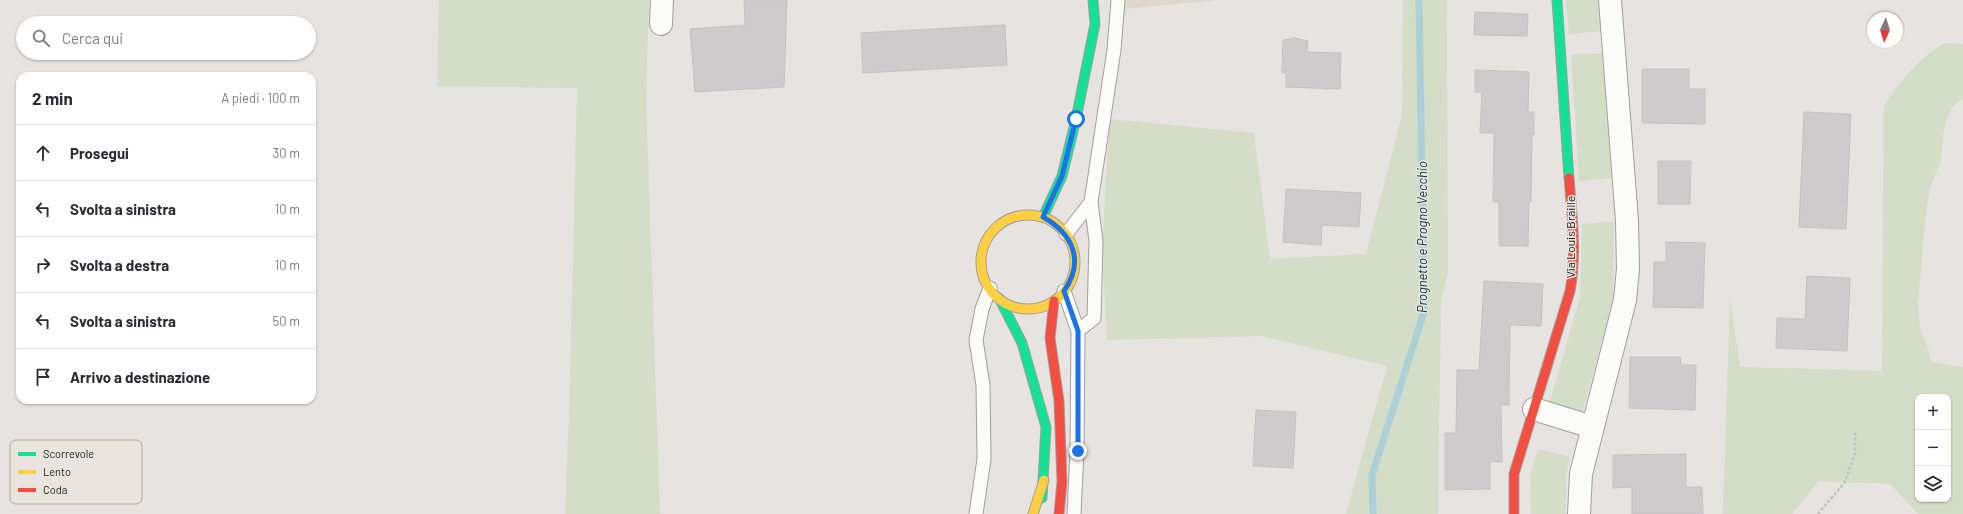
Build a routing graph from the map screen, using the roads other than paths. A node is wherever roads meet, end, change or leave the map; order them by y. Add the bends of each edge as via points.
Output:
1 (662, 0) edge
2 (1086, 0) edge
3 (1093, 0) edge
4 (1118, 0) edge
5 (1557, 0) edge
6 (1610, 0) edge
7 (661, 24) dead end
8 (1096, 24) junction
9 (1091, 202) junction
10 (1043, 217) junction
11 (1066, 234) junction
12 (990, 288) junction
13 (1064, 291) junction
14 (999, 298) junction
15 (1054, 301) junction
16 (1078, 331) junction
17 (1534, 409) junction
18 (1592, 427) junction
19 (1044, 480) junction
20 (976, 514) edge
21 (1033, 514) edge
22 (1040, 514) edge
23 (1059, 514) edge
24 (1074, 514) edge
25 (1514, 514) edge
26 (1579, 514) edge

1 - 7 street
2 - 8 lane
3 - 8 main road
4 - 9 lane via 1114,50
5 - 17 main road, Via Louis Braille via 1571,191 1573,275
6 - 18 street via 1627,221 1628,269 1625,300
8 - 10 main road via 1062,176
9 - 11 lane
9 - 16 lane via 1096,241 1094,318
10 - 11 main road via 1056,224
10 - 12 main road via 1015,216 1001,223 986,240 981,257 983,276
11 - 13 main road via 1072,244 1075,262 1073,274
12 - 14 main road
12 - 20 lane via 982,309 976,340 983,385 984,460
13 - 15 main road
13 - 16 lane
14 - 15 main road via 1008,304 1027,308
14 - 19 main road via 1022,343 1046,426
15 - 23 main road via 1050,338 1059,401 1062,482
16 - 24 lane via 1078,451
17 - 18 street
17 - 25 main road, Via Louis Braille via 1514,474
18 - 26 street via 1580,474
19 - 21 main road
19 - 22 main road

